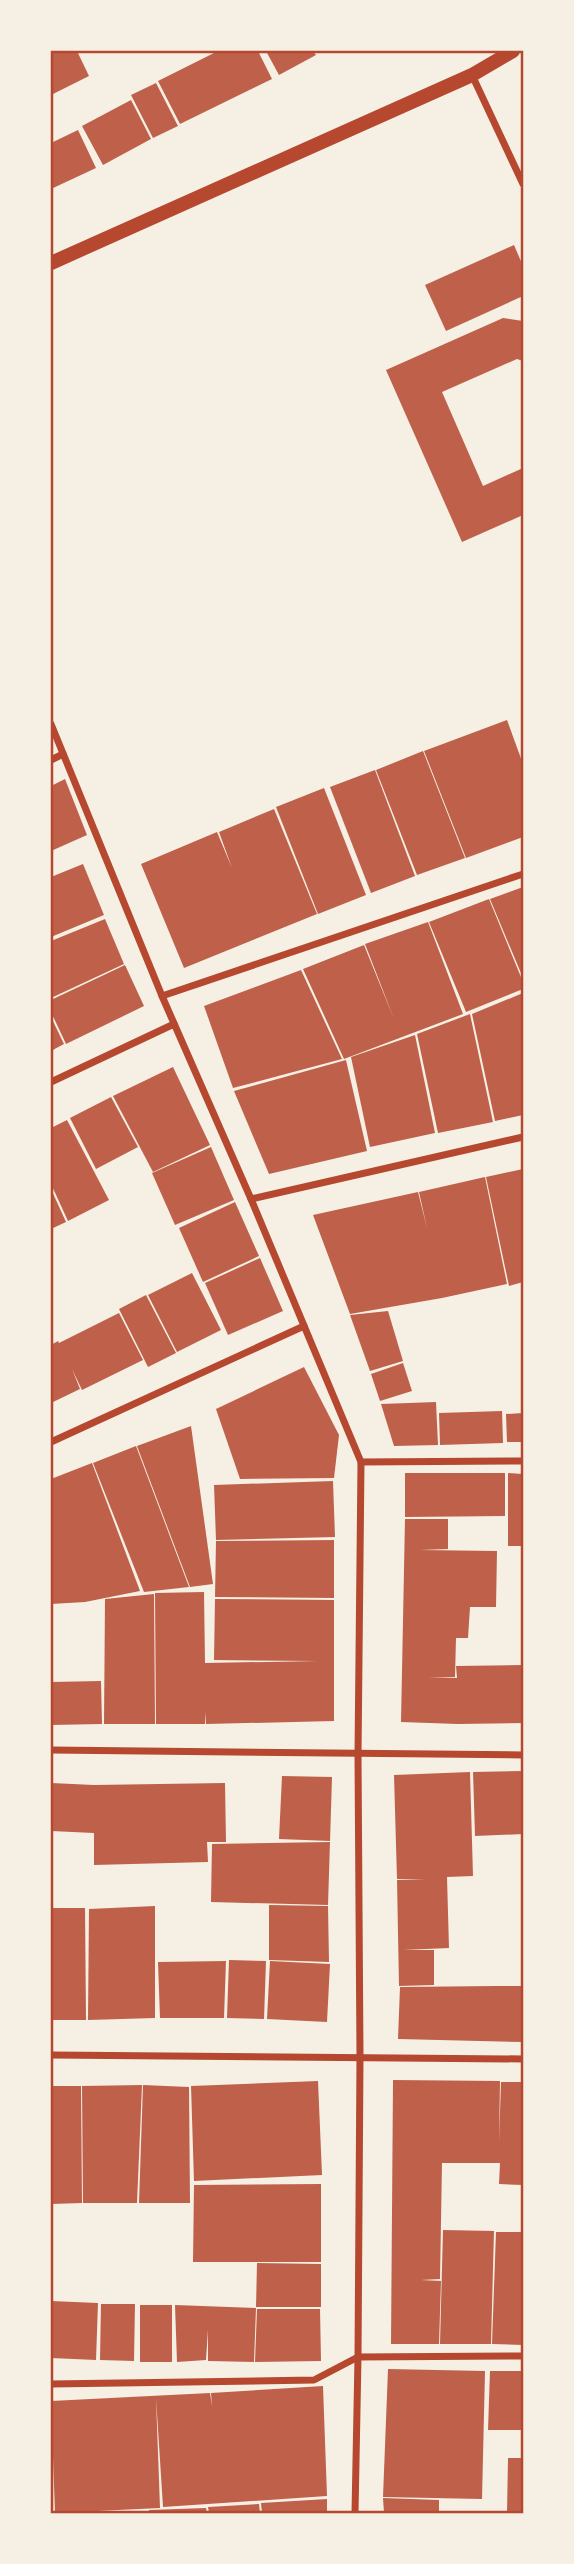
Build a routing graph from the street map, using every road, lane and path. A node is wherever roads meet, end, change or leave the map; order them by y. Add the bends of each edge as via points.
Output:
1 (513, 51) edge
2 (472, 75) junction
3 (523, 184) edge
4 (51, 263) edge
5 (51, 724) edge
6 (63, 754) junction
7 (51, 760) edge
8 (523, 874) edge
9 (162, 996) junction
10 (174, 1024) junction
11 (51, 1082) edge
12 (523, 1137) edge
13 (251, 1199) junction
14 (304, 1326) junction
15 (51, 1442) edge
16 (523, 1461) edge
17 (361, 1462) junction
18 (51, 1750) edge
19 (358, 1755) junction
20 (523, 1755) edge
21 (51, 2055) edge
22 (360, 2057) junction
23 (523, 2059) edge
24 (523, 2356) edge
25 (358, 2357) junction
26 (51, 2384) edge
27 (355, 2513) edge

1 - 2 main road
2 - 3 street
2 - 4 main road
5 - 6 street
6 - 7 street
6 - 9 street
8 - 9 street
9 - 10 street
10 - 11 street
10 - 13 street
12 - 13 street
13 - 14 street
14 - 15 street
14 - 17 street
16 - 17 street
17 - 19 street
18 - 19 street
19 - 20 street
19 - 22 street
21 - 22 street
22 - 23 street
22 - 25 street
24 - 25 street
25 - 26 street via 314,2380
25 - 27 street

